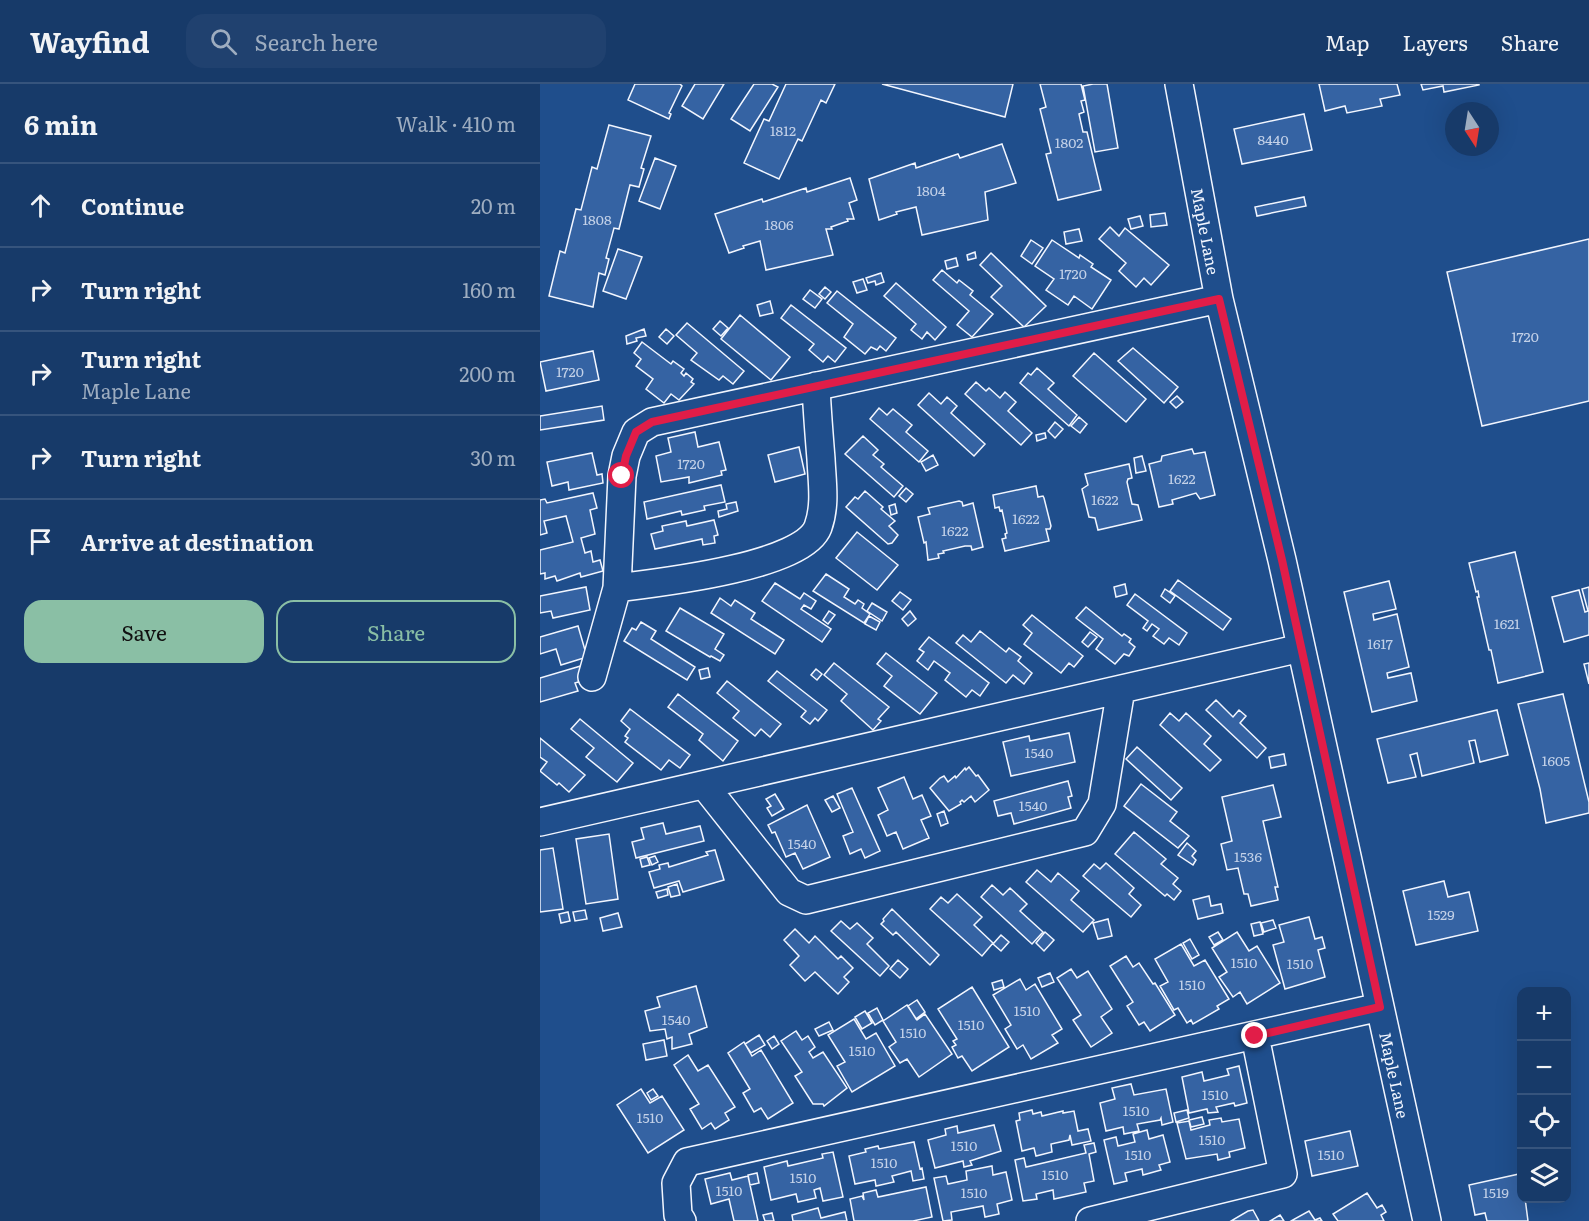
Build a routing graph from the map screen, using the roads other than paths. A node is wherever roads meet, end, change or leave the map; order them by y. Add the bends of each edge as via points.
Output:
1 (1179, 84) edge
2 (1219, 299) junction
3 (816, 386) junction
4 (617, 588) junction
5 (1301, 648) junction
6 (592, 677) dead end
7 (1121, 689) junction
8 (704, 785) junction
9 (540, 822) edge
10 (1380, 1007) junction
11 (1255, 1036) junction
12 (682, 1221) edge
13 (1090, 1221) edge
14 (1427, 1221) edge

1 - 2 street, Maple Lane
2 - 3 street
2 - 5 street, Maple Lane
3 - 4 street via 652,422 636,432 622,476
3 - 4 street via 823,502 818,528 809,541 760,563 705,576
4 - 6 street
5 - 7 street
5 - 10 street, Maple Lane
7 - 8 street
7 - 8 street via 1102,804 1085,832 806,900 789,892
8 - 9 street
10 - 11 street
10 - 14 street, Maple Lane
11 - 12 street via 687,1162 676,1183 678,1215
11 - 13 street via 1283,1174

